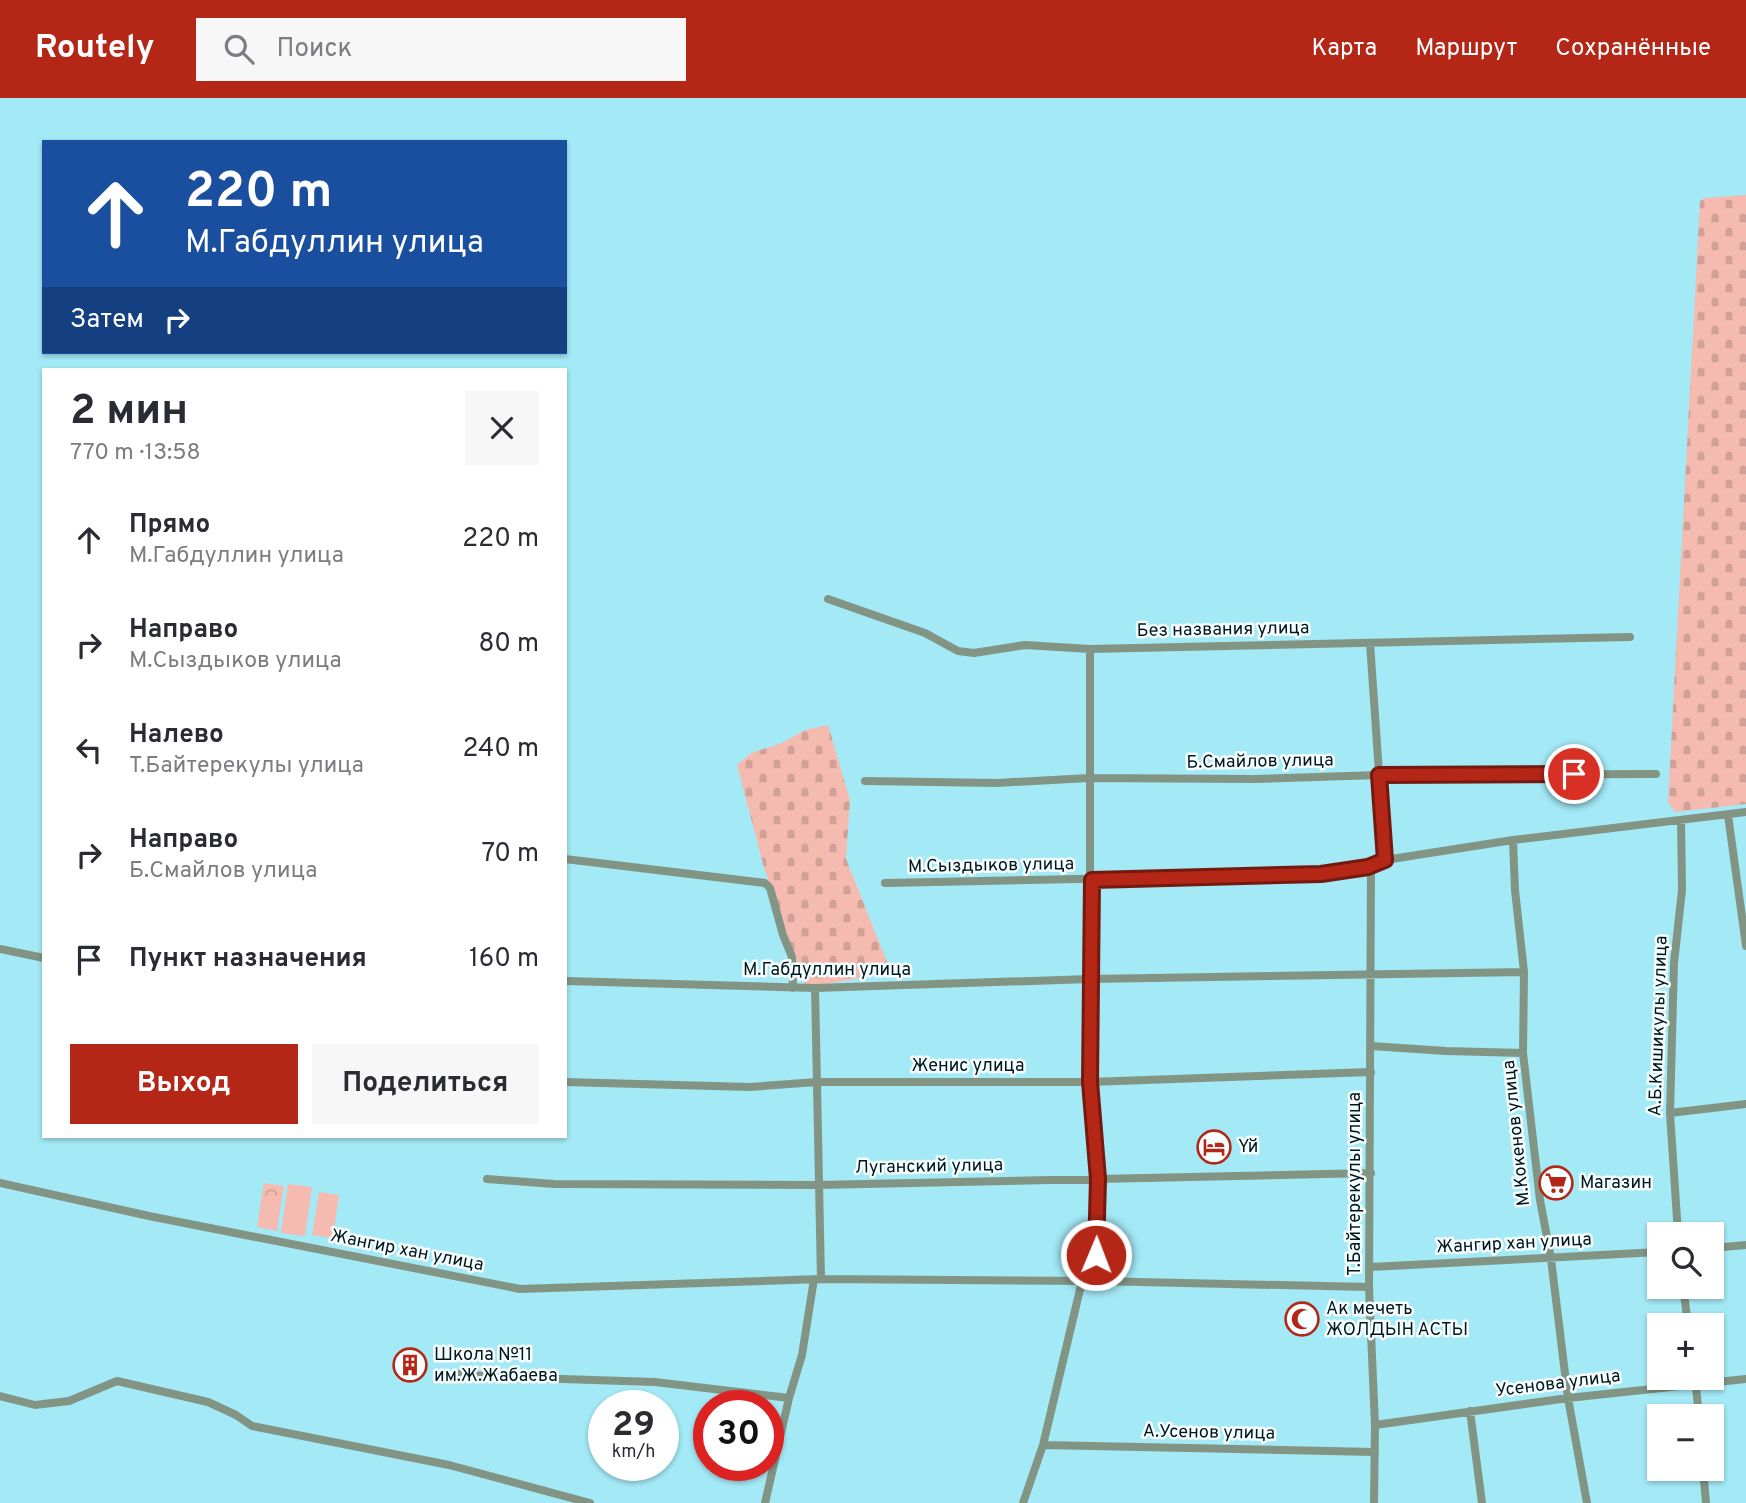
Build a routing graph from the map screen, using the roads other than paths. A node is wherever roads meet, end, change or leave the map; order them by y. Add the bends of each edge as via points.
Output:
1 (828, 599) dead end
2 (1630, 637) dead end
3 (1370, 643) junction
4 (1090, 649) junction
5 (1656, 774) dead end
6 (1379, 775) junction
7 (1089, 778) junction
8 (865, 781) dead end
9 (1746, 812) edge
10 (1728, 815) junction
11 (1681, 820) junction
12 (1513, 840) junction
13 (567, 859) edge
14 (1385, 860) junction
15 (1371, 866) junction
16 (1092, 880) junction
17 (885, 883) dead end
18 (1746, 946) edge
19 (0, 949) edge
20 (42, 958) edge
21 (1524, 972) junction
22 (1371, 974) junction
23 (1090, 979) junction
24 (567, 981) edge
25 (793, 988) junction
26 (815, 988) junction
27 (1371, 1046) junction
28 (1523, 1053) junction
29 (1371, 1072) junction
30 (817, 1082) junction
31 (1090, 1082) junction
32 (567, 1083) edge
33 (1746, 1104) edge
34 (1670, 1114) junction
35 (1371, 1173) junction
36 (487, 1179) dead end
37 (1098, 1179) junction
38 (0, 1183) edge
39 (818, 1185) junction
40 (1677, 1222) edge
41 (1746, 1245) edge
42 (1724, 1247) edge
43 (1647, 1253) edge
44 (1551, 1259) junction
45 (1371, 1267) junction
46 (818, 1279) junction
47 (1082, 1280) junction
48 (1096, 1280) junction
49 (1369, 1287) junction
50 (458, 1374) dead end
51 (1746, 1379) edge
52 (1724, 1380) edge
53 (1647, 1387) edge
54 (0, 1396) edge
55 (789, 1398) junction
56 (1568, 1398) junction
57 (1470, 1411) junction
58 (1375, 1425) junction
59 (1043, 1445) junction
60 (1375, 1452) junction
61 (1704, 1481) edge
62 (590, 1503) edge
63 (765, 1503) edge
64 (1023, 1503) edge
65 (1374, 1503) edge
66 (1482, 1503) edge
67 (1587, 1503) edge
68 (1706, 1503) edge

1 - 4 street, Без названия улица via 925,633 958,651 1025,645
2 - 3 street, Без названия улица
3 - 4 street, Без названия улица
3 - 6 street
4 - 7 street
5 - 6 street, Б.Смайлов улица
6 - 7 street, Б.Смайлов улица
6 - 14 street
7 - 8 street, Б.Смайлов улица via 997,783
7 - 16 street
9 - 10 street, М.Сыздыков улица
10 - 11 street, М.Сыздыков улица
10 - 18 street
11 - 12 street, М.Сыздыков улица
11 - 34 street, А.Б.Кишикулы улица via 1682,890 1674,964
12 - 14 street, М.Сыздыков улица
12 - 21 street, М.Кокенов улица
13 - 25 street via 765,883 792,957
14 - 15 street, М.Сыздыков улица
15 - 16 street, М.Сыздыков улица via 1321,874
15 - 22 street, Т.Байтерекулы улица
16 - 17 street, М.Сыздыков улица
16 - 23 street
19 - 20 street
21 - 22 street, М.Габдуллин улица
21 - 28 street, М.Кокенов улица
22 - 23 street, М.Габдуллин улица
22 - 27 street, Т.Байтерекулы улица
23 - 26 street, М.Габдуллин улица
23 - 31 street
24 - 25 street, М.Габдуллин улица
25 - 26 street, М.Габдуллин улица
26 - 30 street
27 - 28 street
27 - 29 street, Т.Байтерекулы улица
28 - 44 street, М.Кокенов улица via 1539,1200
29 - 31 street, Женис улица
29 - 35 street, Т.Байтерекулы улица
30 - 31 street, Женис улица
30 - 32 street, Женис улица via 750,1087
30 - 39 street
31 - 37 street
33 - 34 street
34 - 40 street, А.Б.Кишикулы улица
35 - 37 street, Луганский улица
35 - 45 street, Т.Байтерекулы улица
36 - 39 street, Луганский улица via 554,1184
37 - 39 street, Луганский улица
37 - 48 street
38 - 46 street, Жангир хан улица via 520,1289
39 - 46 street
41 - 42 street
43 - 44 street, Жангир хан улица
44 - 45 street, Жангир хан улица
44 - 56 street, М.Кокенов улица
45 - 49 street, Т.Байтерекулы улица
46 - 47 street, Жангир хан улица
46 - 55 street
47 - 48 street, Жангир хан улица
47 - 59 street
48 - 49 street, Жангир хан улица
49 - 58 street, Т.Байтерекулы улица
50 - 55 street via 655,1382
51 - 52 street, Усенова улица
53 - 56 street, Усенова улица
54 - 62 street via 35,1405 69,1401 117,1381 208,1402 252,1426 449,1465
55 - 63 street
56 - 57 street, Усенова улица
56 - 67 street, М.Кокенов улица
57 - 58 street, Усенова улица
57 - 66 street
58 - 60 street, Т.Байтерекулы улица
59 - 60 street, А.Усенов улица
59 - 64 street
60 - 65 street, Т.Байтерекулы улица
61 - 68 street

